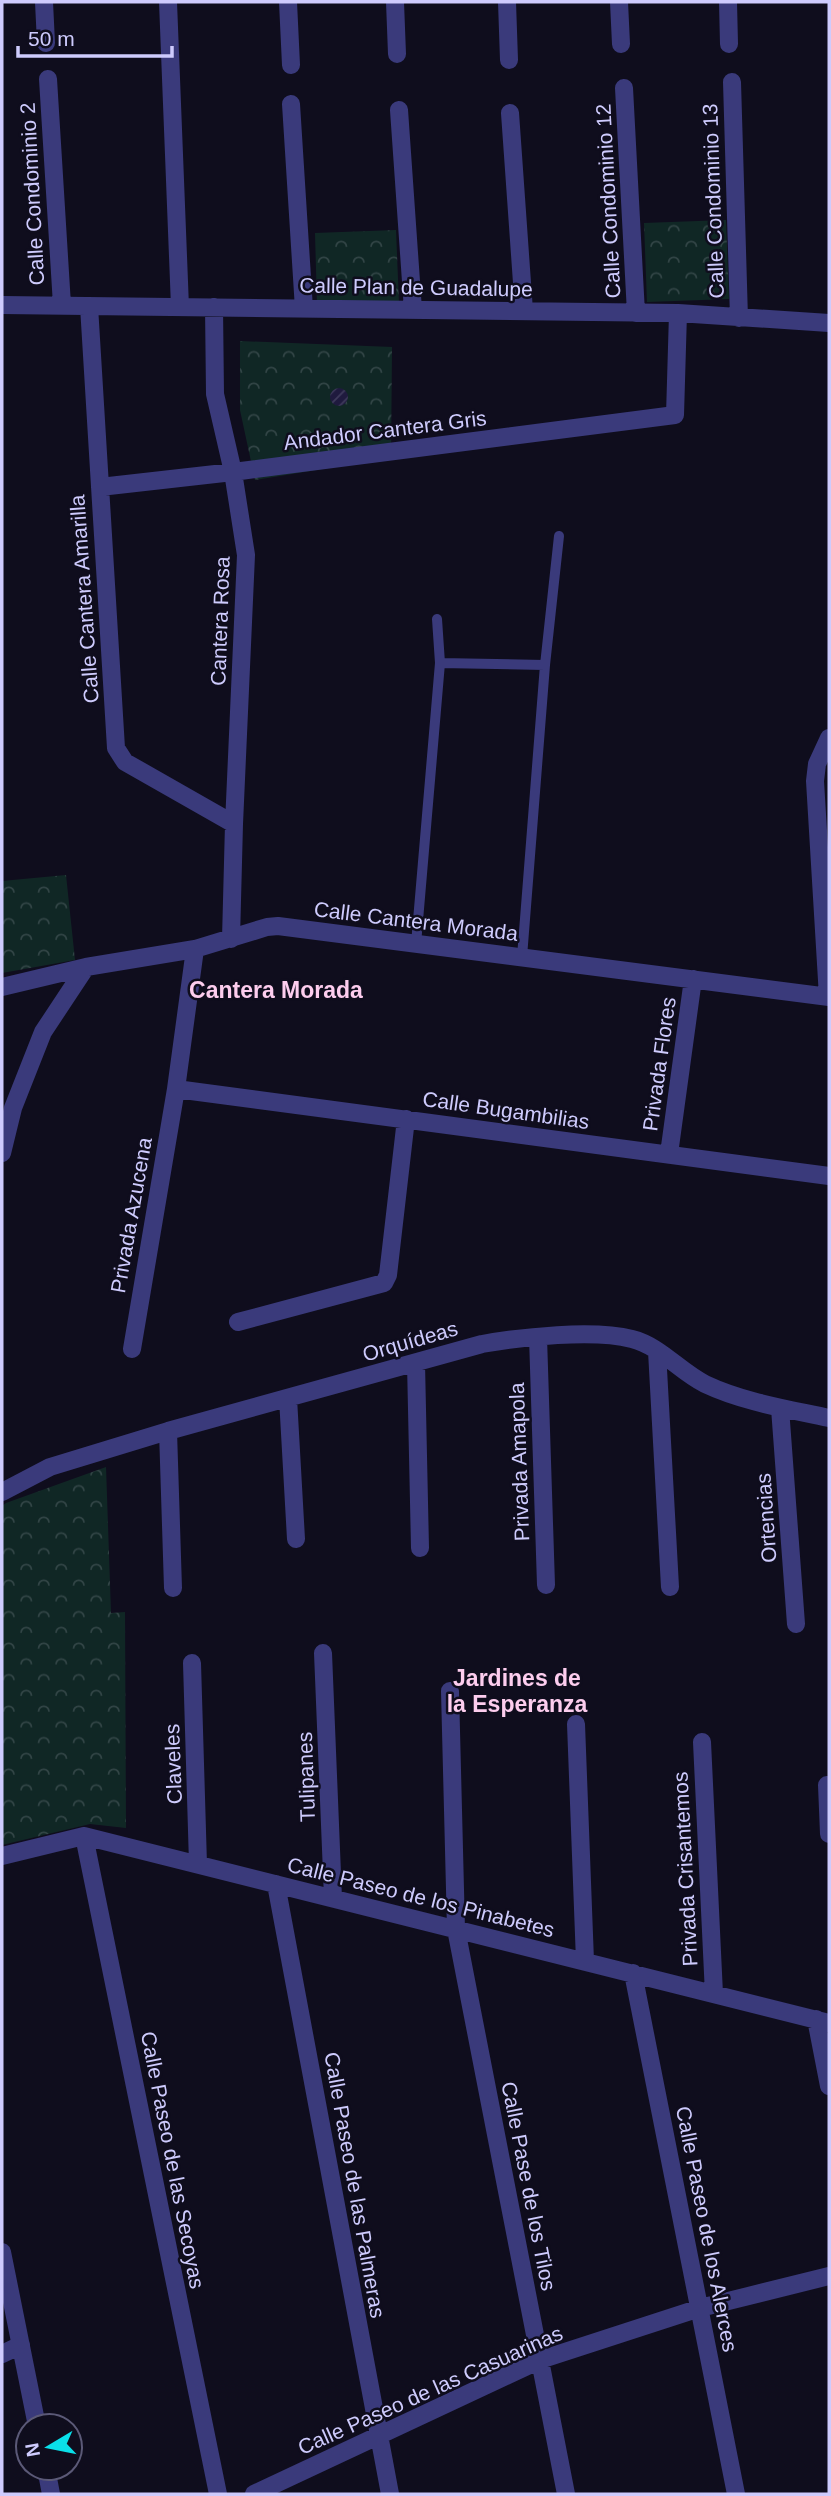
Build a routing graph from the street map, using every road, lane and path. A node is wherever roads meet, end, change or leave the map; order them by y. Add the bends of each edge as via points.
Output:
1 (44, 2) edge
2 (168, 2) edge
3 (288, 2) edge
4 (395, 2) edge
5 (507, 2) edge
6 (619, 2) edge
7 (728, 2) edge
8 (46, 43) dead end
9 (621, 44) dead end
10 (729, 44) dead end
11 (397, 54) dead end
12 (509, 60) dead end
13 (291, 65) dead end
14 (48, 79) dead end
15 (732, 82) dead end
16 (624, 88) dead end
17 (290, 104) dead end
18 (399, 110) dead end
19 (510, 113) dead end
20 (2, 305) edge
21 (62, 305) junction
22 (89, 306) junction
23 (180, 307) junction
24 (214, 307) junction
25 (304, 309) junction
26 (413, 310) junction
27 (524, 311) junction
28 (636, 313) junction
29 (678, 313) junction
30 (739, 318) junction
31 (829, 323) edge
32 (233, 472) junction
33 (100, 487) junction
34 (559, 536) dead end
35 (437, 619) dead end
36 (440, 663) junction
37 (545, 665) junction
38 (829, 738) edge
39 (234, 824) junction
40 (231, 939) junction
41 (416, 944) junction
42 (195, 949) junction
43 (522, 957) junction
44 (86, 967) junction
45 (693, 979) junction
46 (2, 987) edge
47 (829, 997) edge
48 (176, 1089) junction
49 (406, 1119) junction
50 (2, 1153) edge
51 (669, 1154) junction
52 (829, 1176) edge
53 (238, 1322) dead end
54 (538, 1337) junction
55 (132, 1349) dead end
56 (657, 1351) junction
57 (416, 1363) junction
58 (288, 1398) junction
59 (780, 1408) junction
60 (829, 1418) edge
61 (168, 1431) junction
62 (2, 1492) edge
63 (296, 1539) dead end
64 (420, 1548) dead end
65 (545, 1585) dead end
66 (670, 1587) dead end
67 (173, 1588) dead end
68 (796, 1624) dead end
69 (323, 1653) dead end
70 (192, 1663) dead end
71 (450, 1691) dead end
72 (576, 1724) dead end
73 (702, 1742) dead end
74 (827, 1785) dead end
75 (829, 1834) edge
76 (84, 1836) junction
77 (2, 1856) edge
78 (198, 1864) junction
79 (276, 1884) junction
80 (333, 1898) junction
81 (456, 1929) junction
82 (585, 1961) junction
83 (633, 1973) junction
84 (714, 1994) junction
85 (823, 2021) edge
86 (829, 2086) edge
87 (2, 2252) edge
88 (829, 2276) edge
89 (700, 2308) junction
90 (21, 2345) junction
91 (2, 2354) edge
92 (540, 2360) junction
93 (34, 2412) edge
94 (378, 2437) junction
95 (218, 2494) edge
96 (254, 2494) edge
97 (390, 2494) edge
98 (566, 2494) edge
99 (736, 2494) edge

1 - 8 street
2 - 23 street
3 - 13 street
4 - 11 street
5 - 12 street
6 - 9 street
7 - 10 street
14 - 21 street, Calle Condominio 2
15 - 30 street, Calle Condominio 13
16 - 28 street, Calle Condominio 12
17 - 25 street
18 - 26 street
19 - 27 street
20 - 21 street, Calle Plan de Guadalupe
21 - 22 street, Calle Plan de Guadalupe
22 - 23 street, Calle Plan de Guadalupe
22 - 33 street, Calle Cantera Amarilla
23 - 24 street, Calle Plan de Guadalupe
24 - 25 street, Calle Plan de Guadalupe
24 - 32 street, Cantera Rosa via 215,394
25 - 26 street, Calle Plan de Guadalupe
26 - 27 street, Calle Plan de Guadalupe
27 - 28 street, Calle Plan de Guadalupe
28 - 29 street, Calle Plan de Guadalupe
29 - 30 street, Calle Plan de Guadalupe
29 - 32 street, Andador Cantera Gris via 676,415
30 - 31 street, Calle Plan de Guadalupe
32 - 33 street, Andador Cantera Gris
32 - 39 street, Cantera Rosa via 247,573
33 - 39 street, Calle Cantera Amarilla via 116,748 125,762
34 - 37 lane
35 - 36 lane
36 - 37 lane
36 - 41 lane
37 - 43 lane
38 - 47 street via 815,781
39 - 40 street, Cantera Rosa
40 - 41 street, Calle Cantera Morada via 278,926
40 - 42 street, Calle Cantera Morada
41 - 43 street, Calle Cantera Morada
42 - 44 street, Calle Cantera Morada
42 - 48 street, Privada Azucena
43 - 45 street, Calle Cantera Morada
44 - 46 street, Calle Cantera Morada
44 - 50 street via 43,1032 13,1108
45 - 47 street, Calle Cantera Morada
45 - 51 street, Privada Flores
48 - 49 street, Calle Bugambilias
48 - 55 street, Privada Azucena
49 - 51 street, Calle Bugambilias
49 - 53 street via 384,1283
51 - 52 street, Calle Bugambilias
54 - 56 street, Orquídeas via 606,1335 633,1339
54 - 57 street, Orquídeas via 482,1344
54 - 65 street, Privada Amapola
56 - 59 street, Orquídeas via 701,1382
56 - 66 street
57 - 58 street, Orquídeas
57 - 64 street
58 - 61 street, Orquídeas
58 - 63 street
59 - 60 street, Orquídeas
59 - 68 street, Ortencias
61 - 62 street, Orquídeas via 50,1467
61 - 67 street
69 - 80 street, Tulipanes
70 - 78 street, Claveles
71 - 81 street, Calle Pase de los Tilos
72 - 82 street
73 - 84 street, Privada Crisantemos
74 - 75 street
76 - 77 street, Calle Paseo de los Pinabetes
76 - 78 street, Calle Paseo de los Pinabetes
76 - 95 street, Calle Paseo de las Secoyas
78 - 79 street, Calle Paseo de los Pinabetes
79 - 80 street, Calle Paseo de los Pinabetes
79 - 94 street, Calle Paseo de las Palmeras
80 - 81 street, Calle Paseo de los Pinabetes
81 - 82 street, Calle Paseo de los Pinabetes
81 - 92 street, Calle Pase de los Tilos
82 - 83 street, Calle Paseo de los Pinabetes
83 - 84 street, Calle Paseo de los Pinabetes
83 - 89 street, Calle Paseo de los Alerces
84 - 85 street, Calle Paseo de los Pinabetes
85 - 86 street
87 - 90 street
88 - 89 street, Calle Paseo de las Casuarinas
89 - 92 street, Calle Paseo de las Casuarinas
89 - 99 street, Calle Paseo de los Alerces
90 - 91 street
90 - 93 street
92 - 94 street, Calle Paseo de las Casuarinas
92 - 98 street, Calle Pase de los Tilos
94 - 96 street, Calle Paseo de las Casuarinas
94 - 97 street, Calle Paseo de las Palmeras

